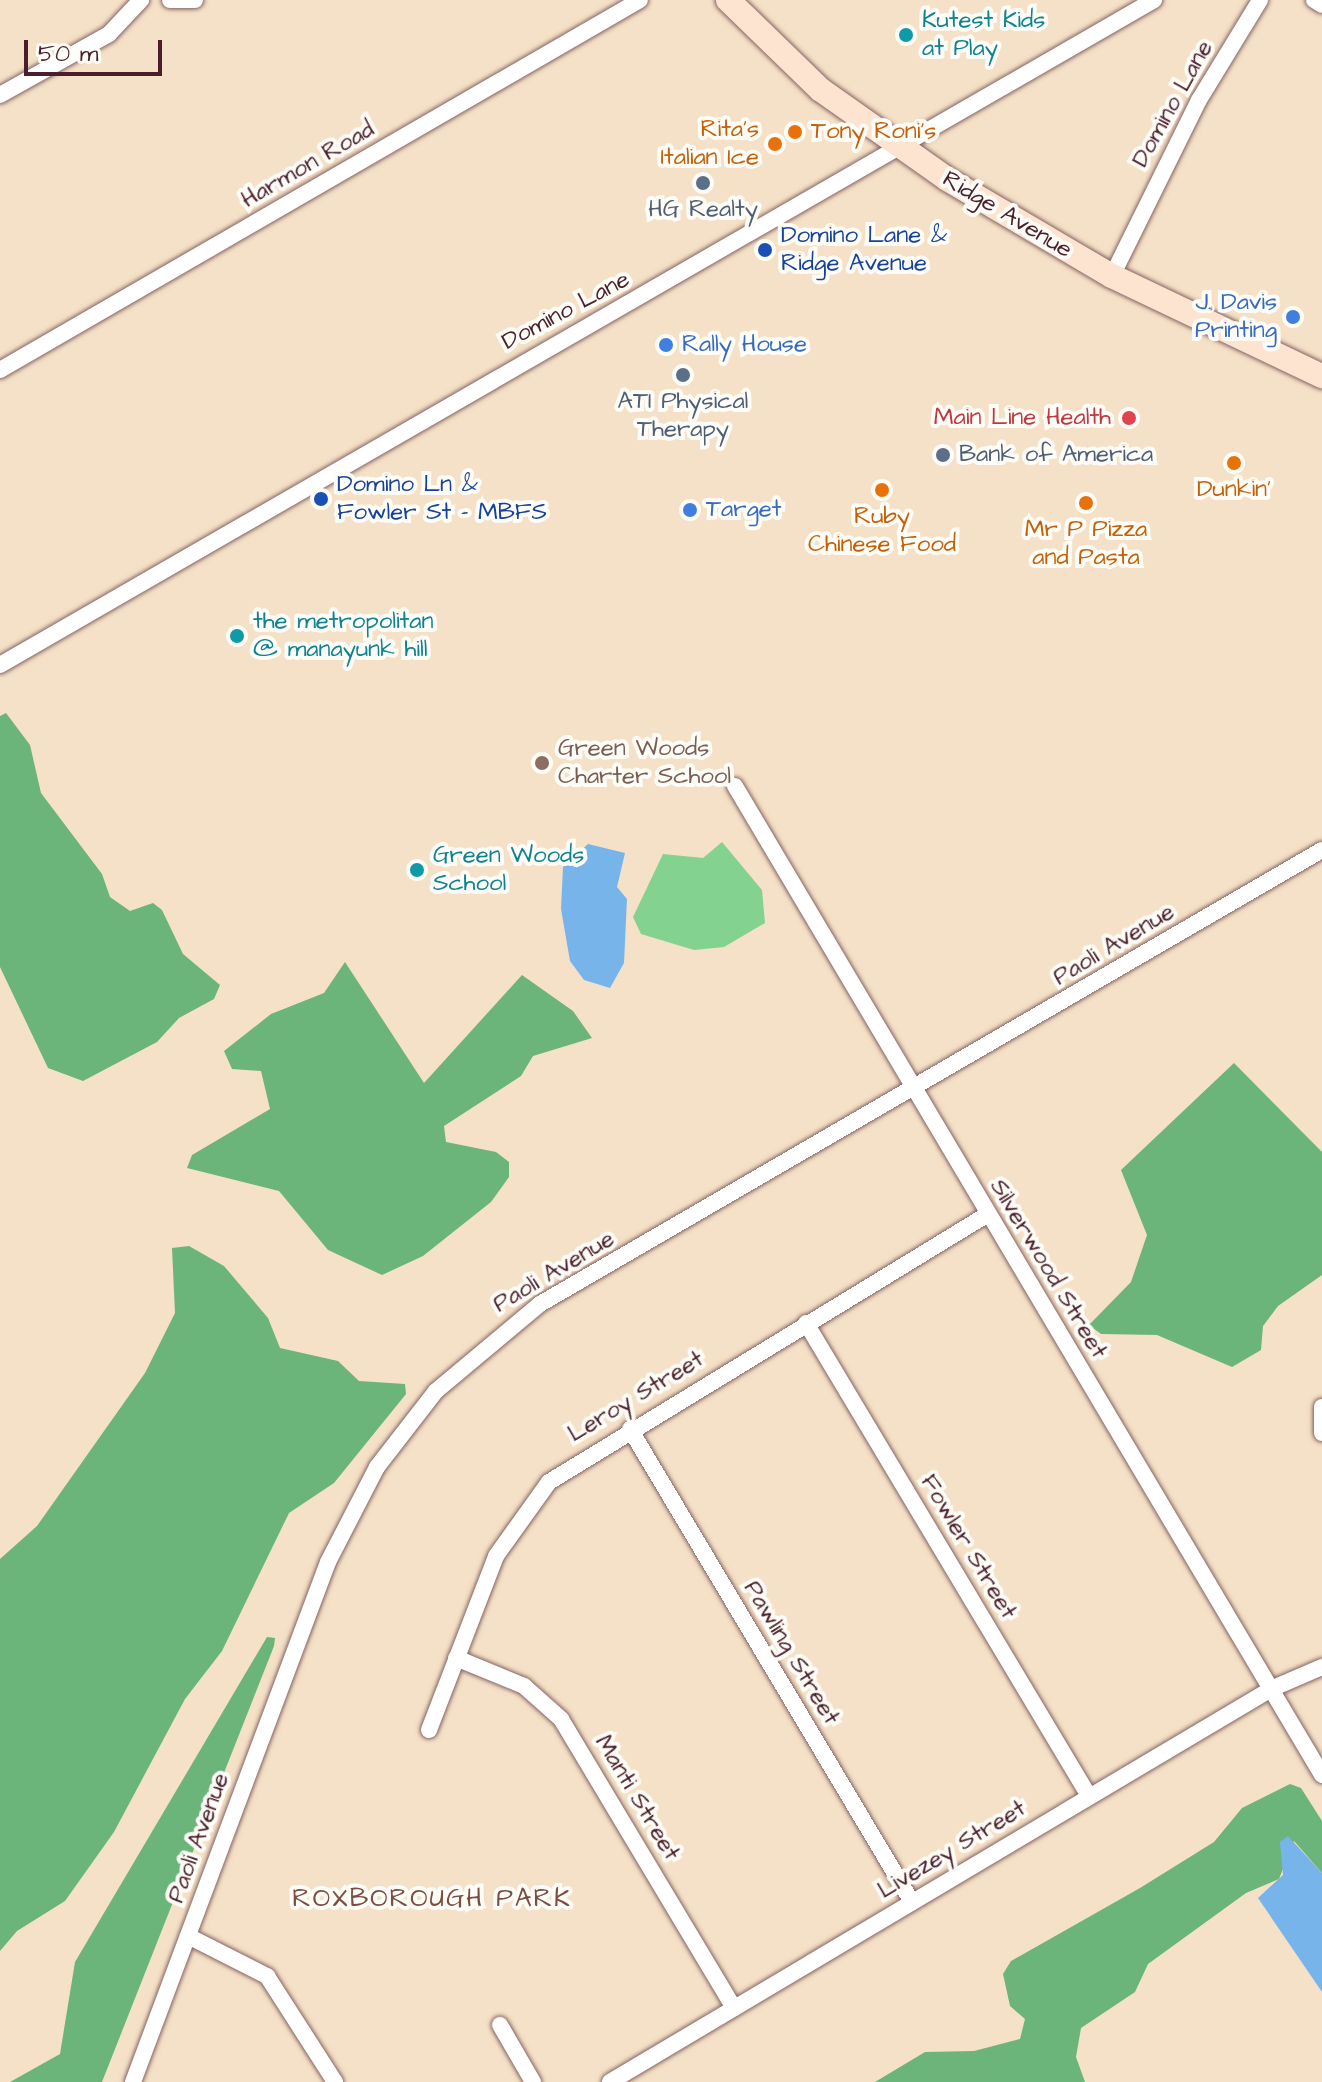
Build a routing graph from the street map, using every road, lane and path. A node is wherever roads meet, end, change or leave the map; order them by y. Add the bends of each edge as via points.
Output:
1 (141, 0) edge
2 (170, 0) edge
3 (195, 0) edge
4 (640, 0) edge
5 (728, 0) edge
6 (1154, 0) edge
7 (1260, 0) edge
8 (1314, 0) edge
9 (1322, 5) edge
10 (0, 95) edge
11 (901, 149) junction
12 (1112, 276) junction
13 (0, 370) edge
14 (1322, 376) edge
15 (0, 665) edge
16 (735, 786) dead end
17 (1322, 850) edge
18 (915, 1088) junction
19 (988, 1214) junction
20 (806, 1323) junction
21 (1322, 1407) edge
22 (630, 1429) junction
23 (1322, 1433) edge
24 (456, 1658) junction
25 (1322, 1667) edge
26 (1271, 1689) junction
27 (429, 1730) dead end
28 (1322, 1775) edge
29 (1089, 1796) junction
30 (912, 1902) junction
31 (188, 1936) junction
32 (734, 2008) junction
33 (500, 2025) dead end
34 (133, 2082) edge
35 (335, 2082) edge
36 (533, 2082) edge
37 (610, 2082) edge

1 - 10 street via 109,34
2 - 3 street
4 - 13 street, Harmon Road
5 - 11 main road, Ridge Avenue via 800,72
6 - 11 street, Domino Lane
7 - 12 street, Domino Lane via 1199,100
8 - 9 street
11 - 12 main road, Ridge Avenue
11 - 15 street, Domino Lane
12 - 14 main road, Ridge Avenue
16 - 18 street, Silverwood Street
17 - 18 street, Paoli Avenue
18 - 19 street, Silverwood Street
18 - 31 street, Paoli Avenue via 540,1304 487,1344 413,1417 362,1490 328,1562
19 - 20 street, Leroy Street
19 - 26 street, Silverwood Street
20 - 22 street, Leroy Street
20 - 29 street, Fowler Street
21 - 23 street
22 - 24 street, Leroy Street via 567,1468 519,1516
22 - 30 street, Pawling Street
24 - 27 street, Leroy Street
24 - 32 street, Manti Street via 524,1686 561,1719
25 - 26 street, Livezey Street
26 - 28 street, Silverwood Street
26 - 29 street, Livezey Street
29 - 30 street, Livezey Street
30 - 32 street, Livezey Street
31 - 34 street, Paoli Avenue
31 - 35 street via 267,1976
32 - 37 street, Livezey Street
33 - 36 street

